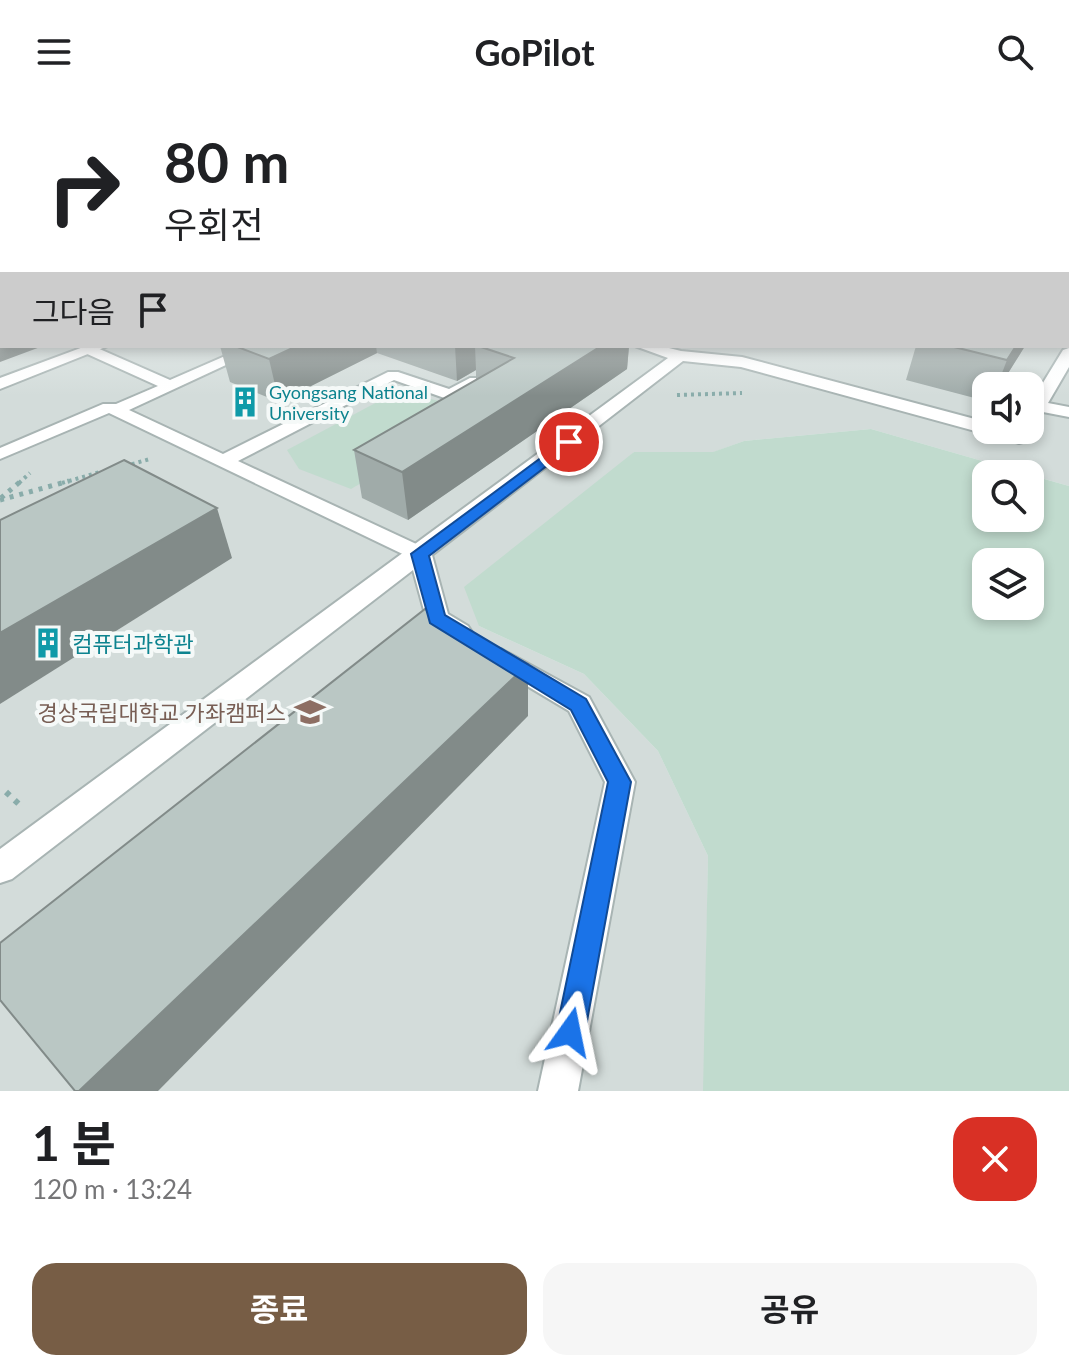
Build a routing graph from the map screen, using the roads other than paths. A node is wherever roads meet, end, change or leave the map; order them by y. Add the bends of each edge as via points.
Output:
1 (95, 348) edge
2 (250, 348) edge
3 (652, 348) edge
4 (1069, 353) edge
5 (680, 356) junction
6 (486, 374) edge
7 (0, 384) edge
8 (171, 386) junction
9 (1044, 396) edge
10 (116, 410) junction
11 (1069, 412) edge
12 (1044, 413) edge
13 (972, 424) edge
14 (0, 454) edge
15 (224, 461) junction
16 (420, 554) junction
17 (0, 868) edge
18 (558, 1091) edge

1 - 7 street
1 - 8 lane
2 - 8 lane
3 - 5 street
4 - 9 street
5 - 13 street via 742,362
5 - 16 street
6 - 15 lane via 450,395 393,375
8 - 10 lane
10 - 14 lane via 109,407
10 - 15 lane
11 - 12 street
15 - 16 lane
16 - 17 street
16 - 18 street via 437,619 579,704 620,782

